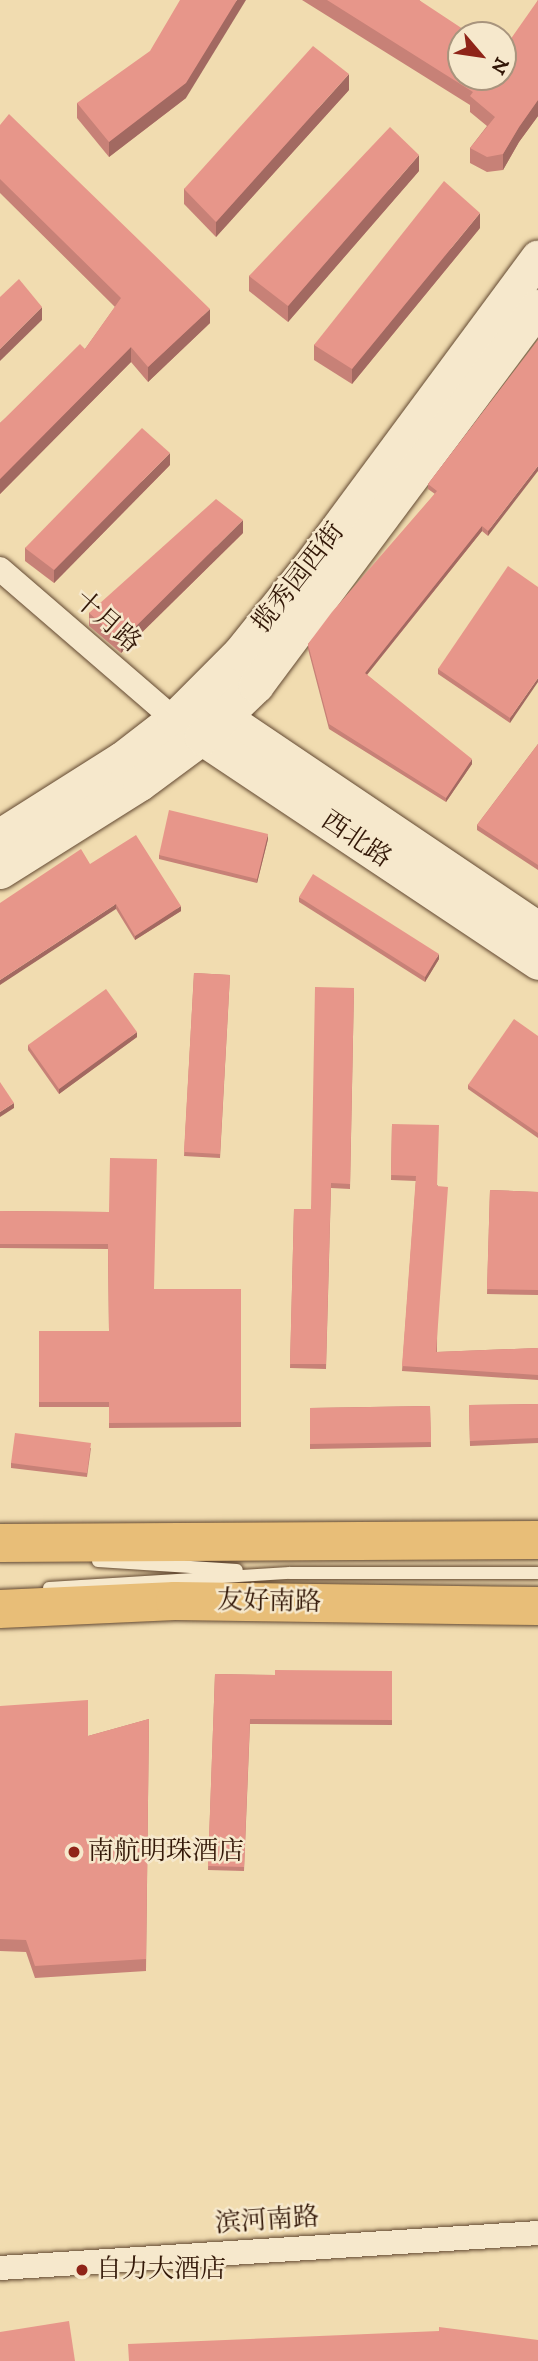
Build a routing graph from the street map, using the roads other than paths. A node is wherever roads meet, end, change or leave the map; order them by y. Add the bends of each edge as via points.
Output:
1 (538, 258) edge
2 (538, 307) edge
3 (0, 569) edge
4 (199, 718) junction
5 (0, 836) edge
6 (0, 871) edge
7 (538, 929) edge
8 (538, 962) edge
9 (538, 1540) edge
10 (0, 1543) edge
11 (83, 1562) dead end
12 (290, 1573) junction
13 (538, 1573) edge
14 (41, 1588) dead end
15 (538, 1606) edge
16 (0, 1609) edge
17 (538, 2233) edge
18 (0, 2268) edge

1 - 4 street, 揽秀园西街 via 240,653
2 - 4 street, 揽秀园西街 via 256,685
3 - 4 street, 十月路
4 - 5 street, 揽秀园西街 via 122,759
4 - 6 street, 揽秀园西街 via 140,783
4 - 7 street, 西北路
4 - 8 street, 西北路
9 - 10 main road
11 - 12 lane
12 - 13 lane
12 - 14 lane
15 - 16 main road, 友好南路 via 175,1601
17 - 18 street, 滨河南路

